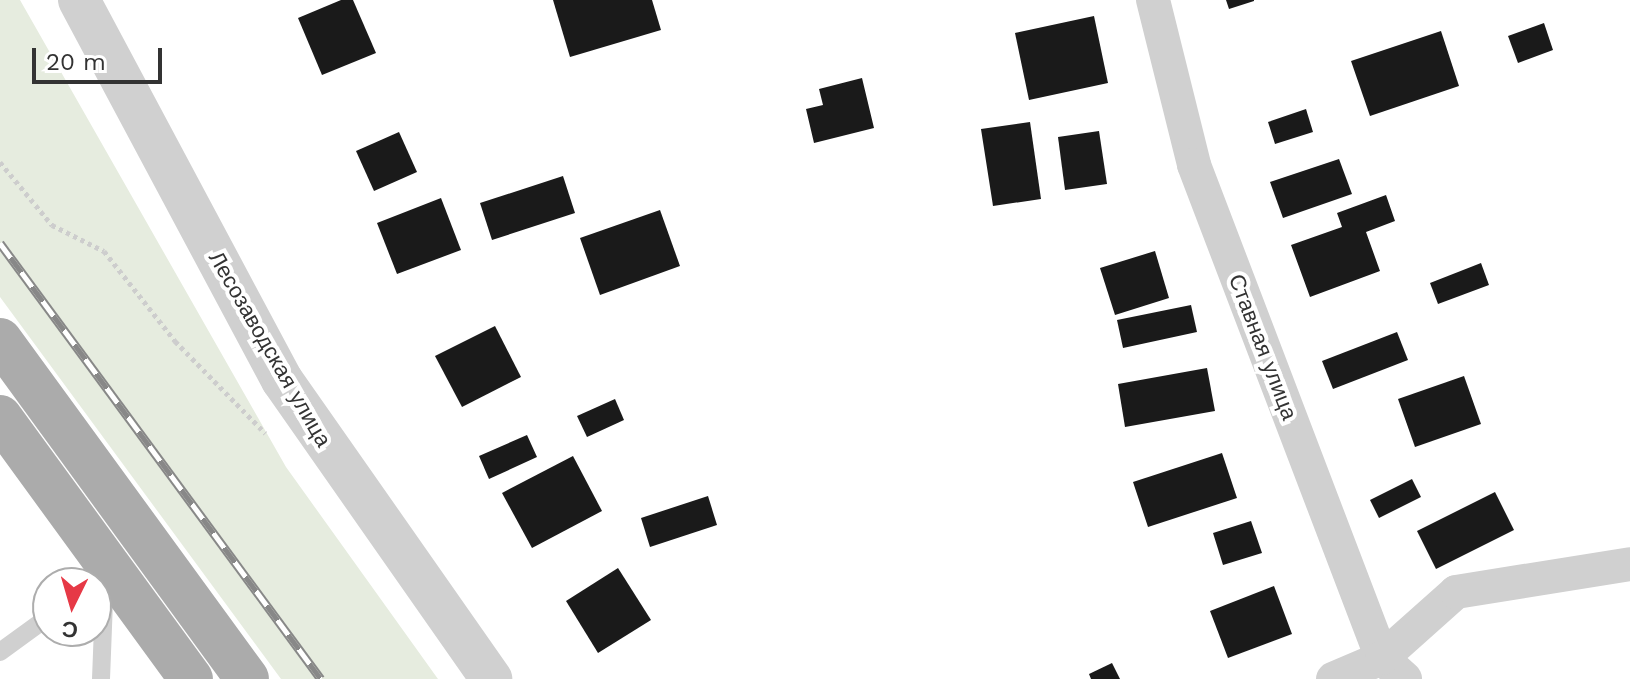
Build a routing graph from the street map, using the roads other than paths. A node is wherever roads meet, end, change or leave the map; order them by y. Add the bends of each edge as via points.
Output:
1 (79, 0) edge
2 (1153, 0) edge
3 (0, 340) edge
4 (0, 417) edge
5 (150, 543) junction
6 (1630, 564) edge
7 (98, 567) edge
8 (112, 570) edge
9 (112, 585) edge
10 (32, 629) edge
11 (102, 647) edge
12 (0, 652) edge
13 (1394, 668) edge
14 (101, 679) edge
15 (191, 679) edge
16 (247, 679) edge
17 (491, 679) edge
18 (1333, 679) edge

1 - 17 street, Лесозаводская улица via 282,380
2 - 13 street, Ставная улица via 1194,165
3 - 5 main road
4 - 7 main road
5 - 8 lane
5 - 16 main road
6 - 13 street via 1456,592
9 - 15 main road
10 - 12 lane
11 - 14 lane
13 - 18 street

